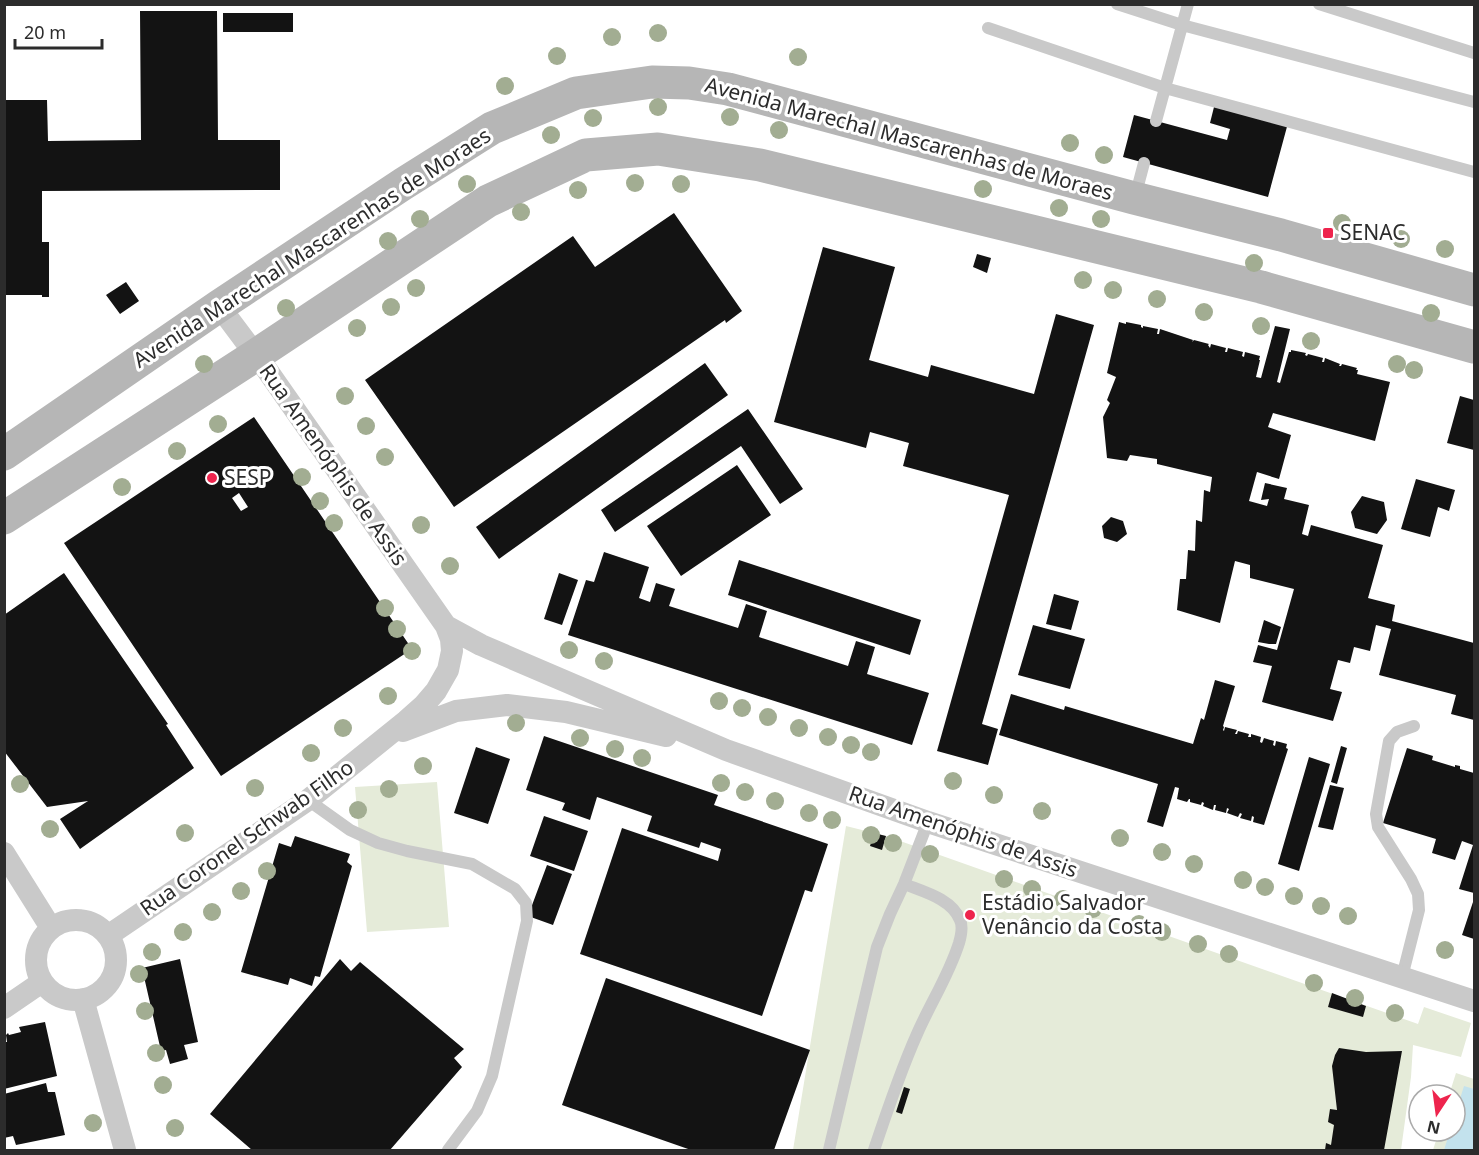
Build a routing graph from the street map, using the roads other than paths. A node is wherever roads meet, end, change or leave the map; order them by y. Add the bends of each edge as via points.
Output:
1 (1118, 4) edge
2 (1188, 4) edge
3 (1319, 4) edge
4 (1182, 25) junction
5 (988, 28) dead end
6 (1474, 53) edge
7 (1165, 88) junction
8 (1474, 102) edge
9 (1156, 121) dead end
10 (1144, 163) dead end
11 (1474, 172) edge
12 (1134, 198) junction
13 (1474, 290) edge
14 (219, 306) junction
15 (1474, 347) edge
16 (256, 355) junction
17 (4, 454) edge
18 (4, 518) edge
19 (446, 626) junction
20 (1414, 726) dead end
21 (385, 738) junction
22 (726, 750) junction
23 (308, 800) junction
24 (928, 822) junction
25 (4, 853) edge
26 (904, 884) junction
27 (51, 928) junction
28 (109, 935) junction
29 (1402, 977) junction
30 (42, 982) junction
31 (83, 999) junction
32 (1474, 1001) edge
33 (4, 1008) edge
34 (125, 1150) edge
35 (448, 1150) edge
36 (829, 1150) edge
37 (874, 1150) edge

1 - 4 lane
2 - 4 lane
3 - 6 lane
4 - 7 lane
4 - 8 lane
5 - 7 lane
7 - 9 lane
7 - 11 lane
10 - 12 lane
12 - 13 main road, Avenida Marechal Mascarenhas de Moraes
12 - 14 main road, Avenida Marechal Mascarenhas de Moraes via 728,89 688,82 652,82 576,93 492,128
14 - 16 street, Rua Amenóphis de Assis
14 - 17 main road, Avenida Marechal Mascarenhas de Moraes
15 - 16 main road via 1261,287 819,179 658,149 586,155 488,201
16 - 18 main road
16 - 19 street, Rua Amenóphis de Assis
19 - 21 street, Rua Amenóphis de Assis via 452,651 448,670 424,705
19 - 22 street, Rua Amenóphis de Assis via 481,645
20 - 29 lane via 1397,732 1389,741 1376,814 1378,827 1418,894 1419,910
21 - 22 street, Rua Amenóphis de Assis via 456,711 507,705 566,712
21 - 23 street, Rua Coronel Schwab Filho
22 - 24 street, Rua Amenóphis de Assis
23 - 28 street, Rua Coronel Schwab Filho
23 - 35 lane via 350,830 378,843 472,864 515,889 526,903 527,921 492,1076 477,1111
24 - 26 lane
24 - 29 street, Rua Amenóphis de Assis
25 - 27 street
26 - 36 lane via 877,947
26 - 37 lane via 955,909 962,922 960,941 917,1035
27 - 28 street via 78,919 92,922
27 - 30 street via 42,938 35,958
28 - 31 street via 116,951 112,978 96,995
29 - 32 street, Rua Amenóphis de Assis
30 - 31 street via 60,997
30 - 33 street
31 - 34 street

